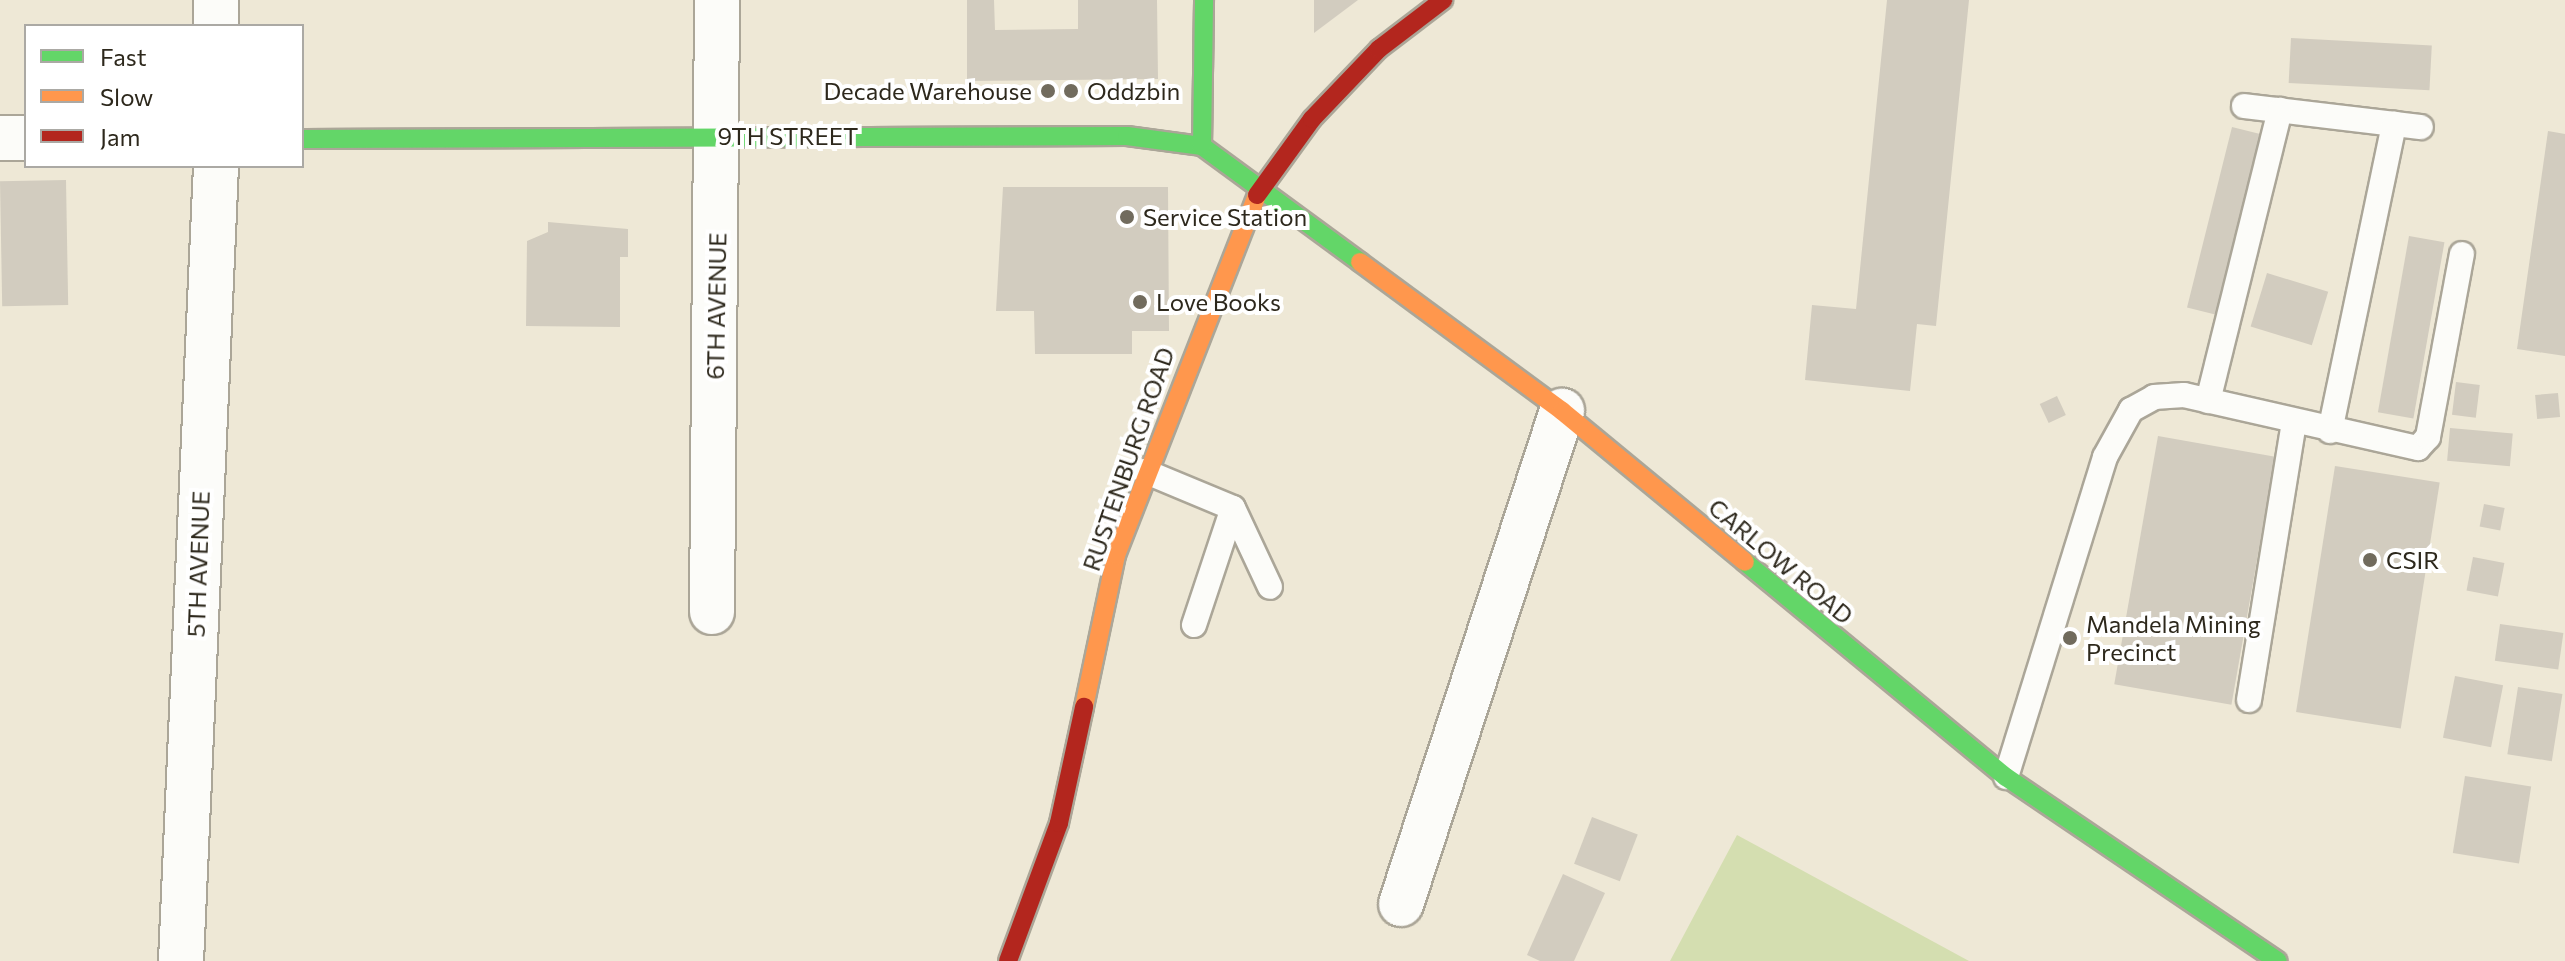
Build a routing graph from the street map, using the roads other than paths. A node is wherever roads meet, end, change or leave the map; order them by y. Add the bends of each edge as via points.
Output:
1 (216, 0) edge
2 (717, 0) edge
3 (1204, 0) edge
4 (1443, 0) edge
5 (216, 24) edge
6 (2244, 106) dead end
7 (2280, 110) junction
8 (2394, 124) junction
9 (2421, 127) dead end
10 (717, 136) junction
11 (0, 138) edge
12 (24, 138) edge
13 (304, 139) edge
14 (1202, 146) junction
15 (216, 168) edge
16 (1262, 185) junction
17 (2462, 254) dead end
18 (2208, 401) junction
19 (1562, 411) junction
20 (2294, 422) junction
21 (2330, 431) junction
22 (1144, 471) junction
23 (1233, 508) junction
24 (1270, 587) dead end
25 (712, 612) dead end
26 (1194, 625) dead end
27 (2249, 700) dead end
28 (2006, 777) junction
29 (1401, 904) dead end
30 (181, 961) edge
31 (1008, 961) edge
32 (2278, 961) edge

1 - 5 street
2 - 10 street, 6TH AVENUE
3 - 14 street
4 - 16 street, RUSTENBURG ROAD via 1379,49
6 - 7 lane
7 - 8 lane
7 - 18 lane
8 - 9 lane
8 - 21 lane
10 - 13 street, 9TH STREET
10 - 14 street, 9TH STREET via 1127,136
10 - 25 street, 6TH AVENUE
11 - 12 street
14 - 16 street, 9TH STREET
15 - 30 street, 5TH AVENUE
16 - 19 street, CARLOW ROAD
16 - 22 street, RUSTENBURG ROAD
17 - 21 lane via 2428,437 2418,448 2400,449
18 - 20 lane
18 - 28 lane via 2154,397 2131,410 2114,434
19 - 28 street, CARLOW ROAD
19 - 29 street
20 - 21 lane
20 - 27 lane
22 - 23 lane
22 - 31 street, RUSTENBURG ROAD via 1116,555 1059,823
23 - 24 lane
23 - 26 lane
28 - 32 street, CARLOW ROAD

